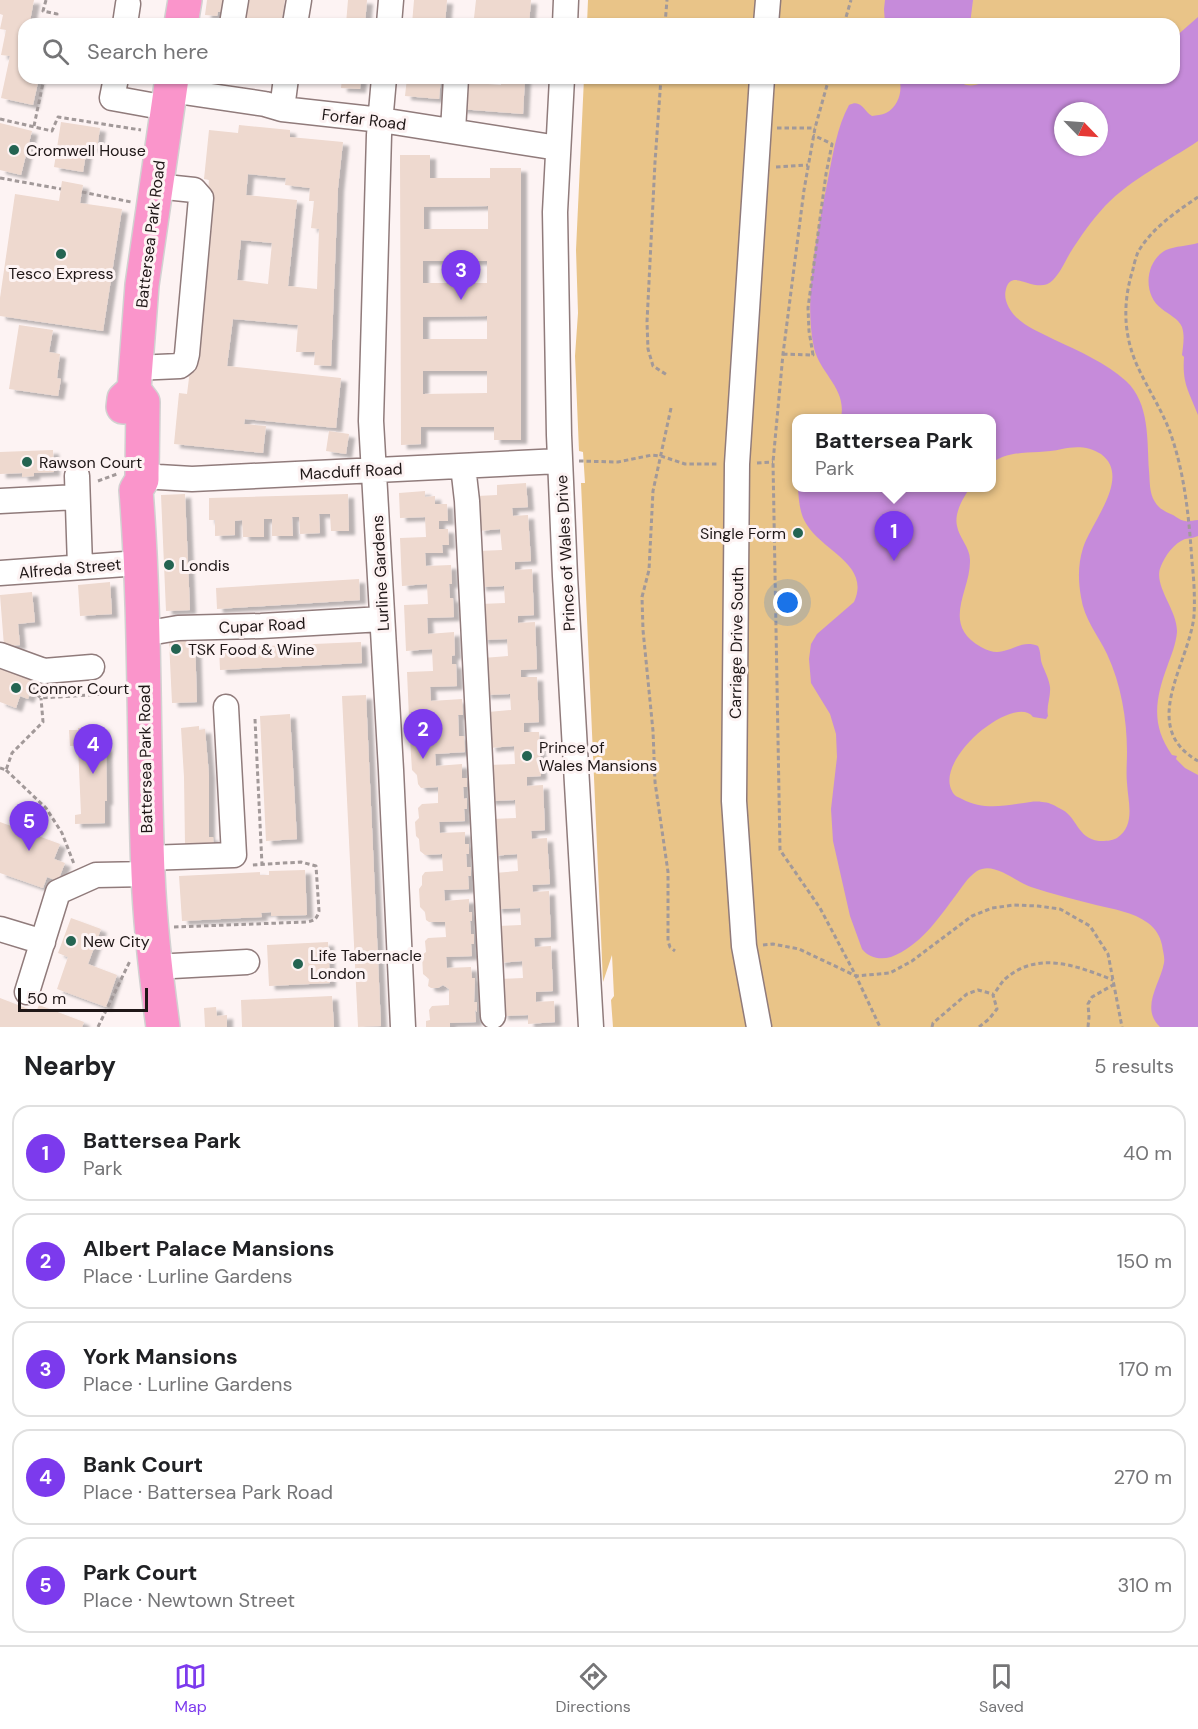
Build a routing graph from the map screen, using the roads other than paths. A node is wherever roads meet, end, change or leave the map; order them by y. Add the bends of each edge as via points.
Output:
1 (184, 0) edge
2 (236, 0) edge
3 (299, 0) edge
4 (391, 0) edge
5 (566, 0) edge
6 (768, 0) edge
7 (182, 18) edge
8 (233, 18) edge
9 (297, 18) edge
10 (390, 18) edge
11 (565, 18) edge
12 (766, 18) edge
13 (115, 84) edge
14 (285, 84) edge
15 (384, 84) edge
16 (456, 84) edge
17 (562, 84) edge
18 (762, 84) edge
19 (168, 102) edge
20 (282, 109) junction
21 (381, 120) junction
22 (453, 131) junction
23 (558, 148) junction
24 (154, 196) junction
25 (134, 379) junction
26 (560, 461) junction
27 (463, 466) junction
28 (373, 470) junction
29 (109, 482) junction
30 (0, 501) edge
31 (139, 562) junction
32 (80, 566) junction
33 (0, 573) edge
34 (382, 619) junction
35 (143, 633) junction
36 (0, 655) edge
37 (92, 667) dead end
38 (226, 707) dead end
39 (147, 866) junction
40 (0, 929) edge
41 (43, 942) junction
42 (143, 962) junction
43 (247, 962) dead end
44 (27, 992) dead end
45 (493, 1016) dead end
46 (163, 1027) edge
47 (403, 1027) edge
48 (591, 1027) edge
49 (759, 1027) edge

1 - 7 highway
2 - 8 street
3 - 9 street
4 - 10 street
5 - 11 street
6 - 12 street
13 - 19 street, Forfar Road via 112,98
14 - 20 street
15 - 21 street, Lurline Gardens
16 - 22 street
17 - 23 street, Prince of Wales Drive
18 - 49 street, Carriage Drive South via 737,464 734,801 745,950
19 - 20 street, Forfar Road via 265,104
19 - 24 highway, Battersea Park Road
20 - 21 street, Forfar Road
21 - 22 street, Forfar Road
21 - 28 street, Lurline Gardens via 371,421
22 - 23 street, Forfar Road
23 - 26 street, Prince of Wales Drive via 555,212
24 - 25 highway, Battersea Park Road
24 - 25 street via 194,190 201,198 187,354 180,366
25 - 29 highway, Battersea Park Road via 143,402
26 - 27 street, Macduff Road
26 - 48 street, Prince of Wales Drive
27 - 28 street, Macduff Road
27 - 45 street
28 - 29 street, Macduff Road
28 - 34 street, Lurline Gardens
29 - 30 street, Macduff Road
29 - 31 highway, Battersea Park Road
29 - 32 street
31 - 32 street, Alfreda Street
31 - 35 highway, Battersea Park Road
32 - 33 street, Alfreda Street
34 - 35 street, Cupar Road
34 - 47 street, Lurline Gardens
35 - 39 highway, Battersea Park Road
36 - 37 street via 44,671
38 - 39 street via 234,855
39 - 41 street via 96,875 58,892
39 - 42 highway, Battersea Park Road via 152,927
40 - 41 street
41 - 44 street
42 - 43 street
42 - 46 highway, Battersea Park Road

